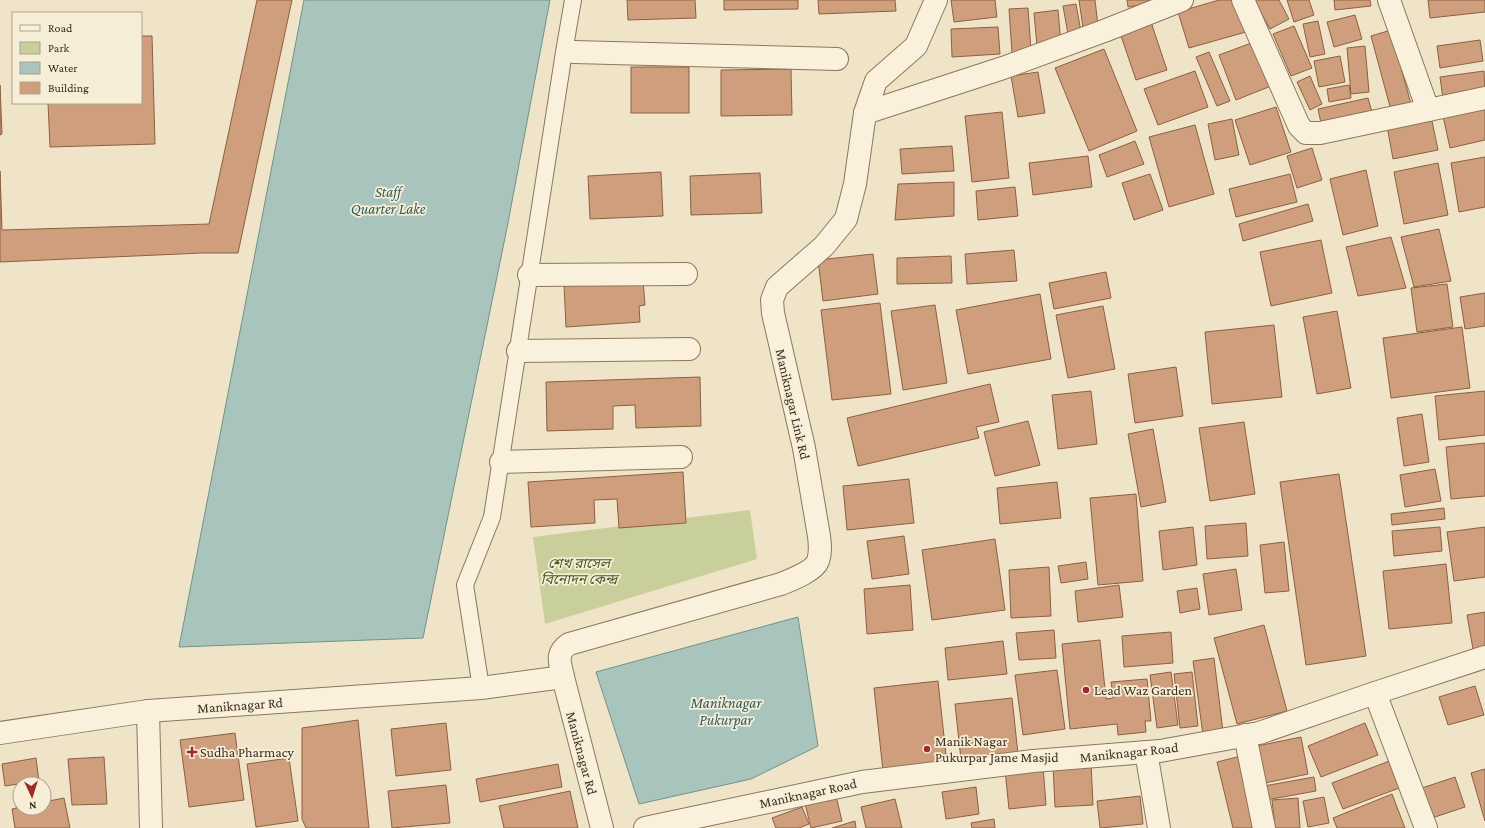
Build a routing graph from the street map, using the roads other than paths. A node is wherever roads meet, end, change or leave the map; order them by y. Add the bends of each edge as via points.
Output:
1 (573, 0) edge
2 (936, 0) edge
3 (1182, 0) edge
4 (1243, 0) edge
5 (1388, 0) edge
6 (574, 52) dead end
7 (837, 59) dead end
8 (1485, 98) edge
9 (1428, 110) junction
10 (865, 113) junction
11 (686, 274) dead end
12 (529, 275) junction
13 (689, 348) dead end
14 (518, 351) junction
15 (681, 457) dead end
16 (501, 462) junction
17 (1485, 657) edge
18 (562, 677) junction
19 (481, 688) junction
20 (1375, 693) junction
21 (148, 711) junction
22 (0, 734) edge
23 (1245, 735) junction
24 (1146, 752) junction
25 (151, 828) edge
26 (602, 828) edge
27 (645, 828) edge
28 (1159, 828) edge
29 (1264, 828) edge
30 (1426, 828) edge

1 - 12 lane
2 - 10 street, Maniknagar Link Rd via 916,46 876,81
3 - 10 street via 1003,68
4 - 9 street via 1299,126 1306,133 1320,133
5 - 9 street
6 - 7 street
8 - 9 street
10 - 18 street, Maniknagar Link Rd via 855,184 846,219 824,246 776,287 772,300 804,448 819,536 817,562 800,576 781,584 569,644 562,648 559,655
11 - 12 street
12 - 14 lane
13 - 14 street
14 - 16 lane
15 - 16 street
16 - 19 lane via 492,517 465,585
17 - 20 street, Maniknagar Road
18 - 19 street, Maniknagar Rd
18 - 26 street, Maniknagar Rd
19 - 21 street, Maniknagar Rd
20 - 23 street, Maniknagar Road via 1259,733
20 - 30 street
21 - 22 street, Maniknagar Rd
21 - 25 street
23 - 24 street, Maniknagar Road
23 - 29 street
24 - 27 street, Maniknagar Road via 1033,761 862,782
24 - 28 street

